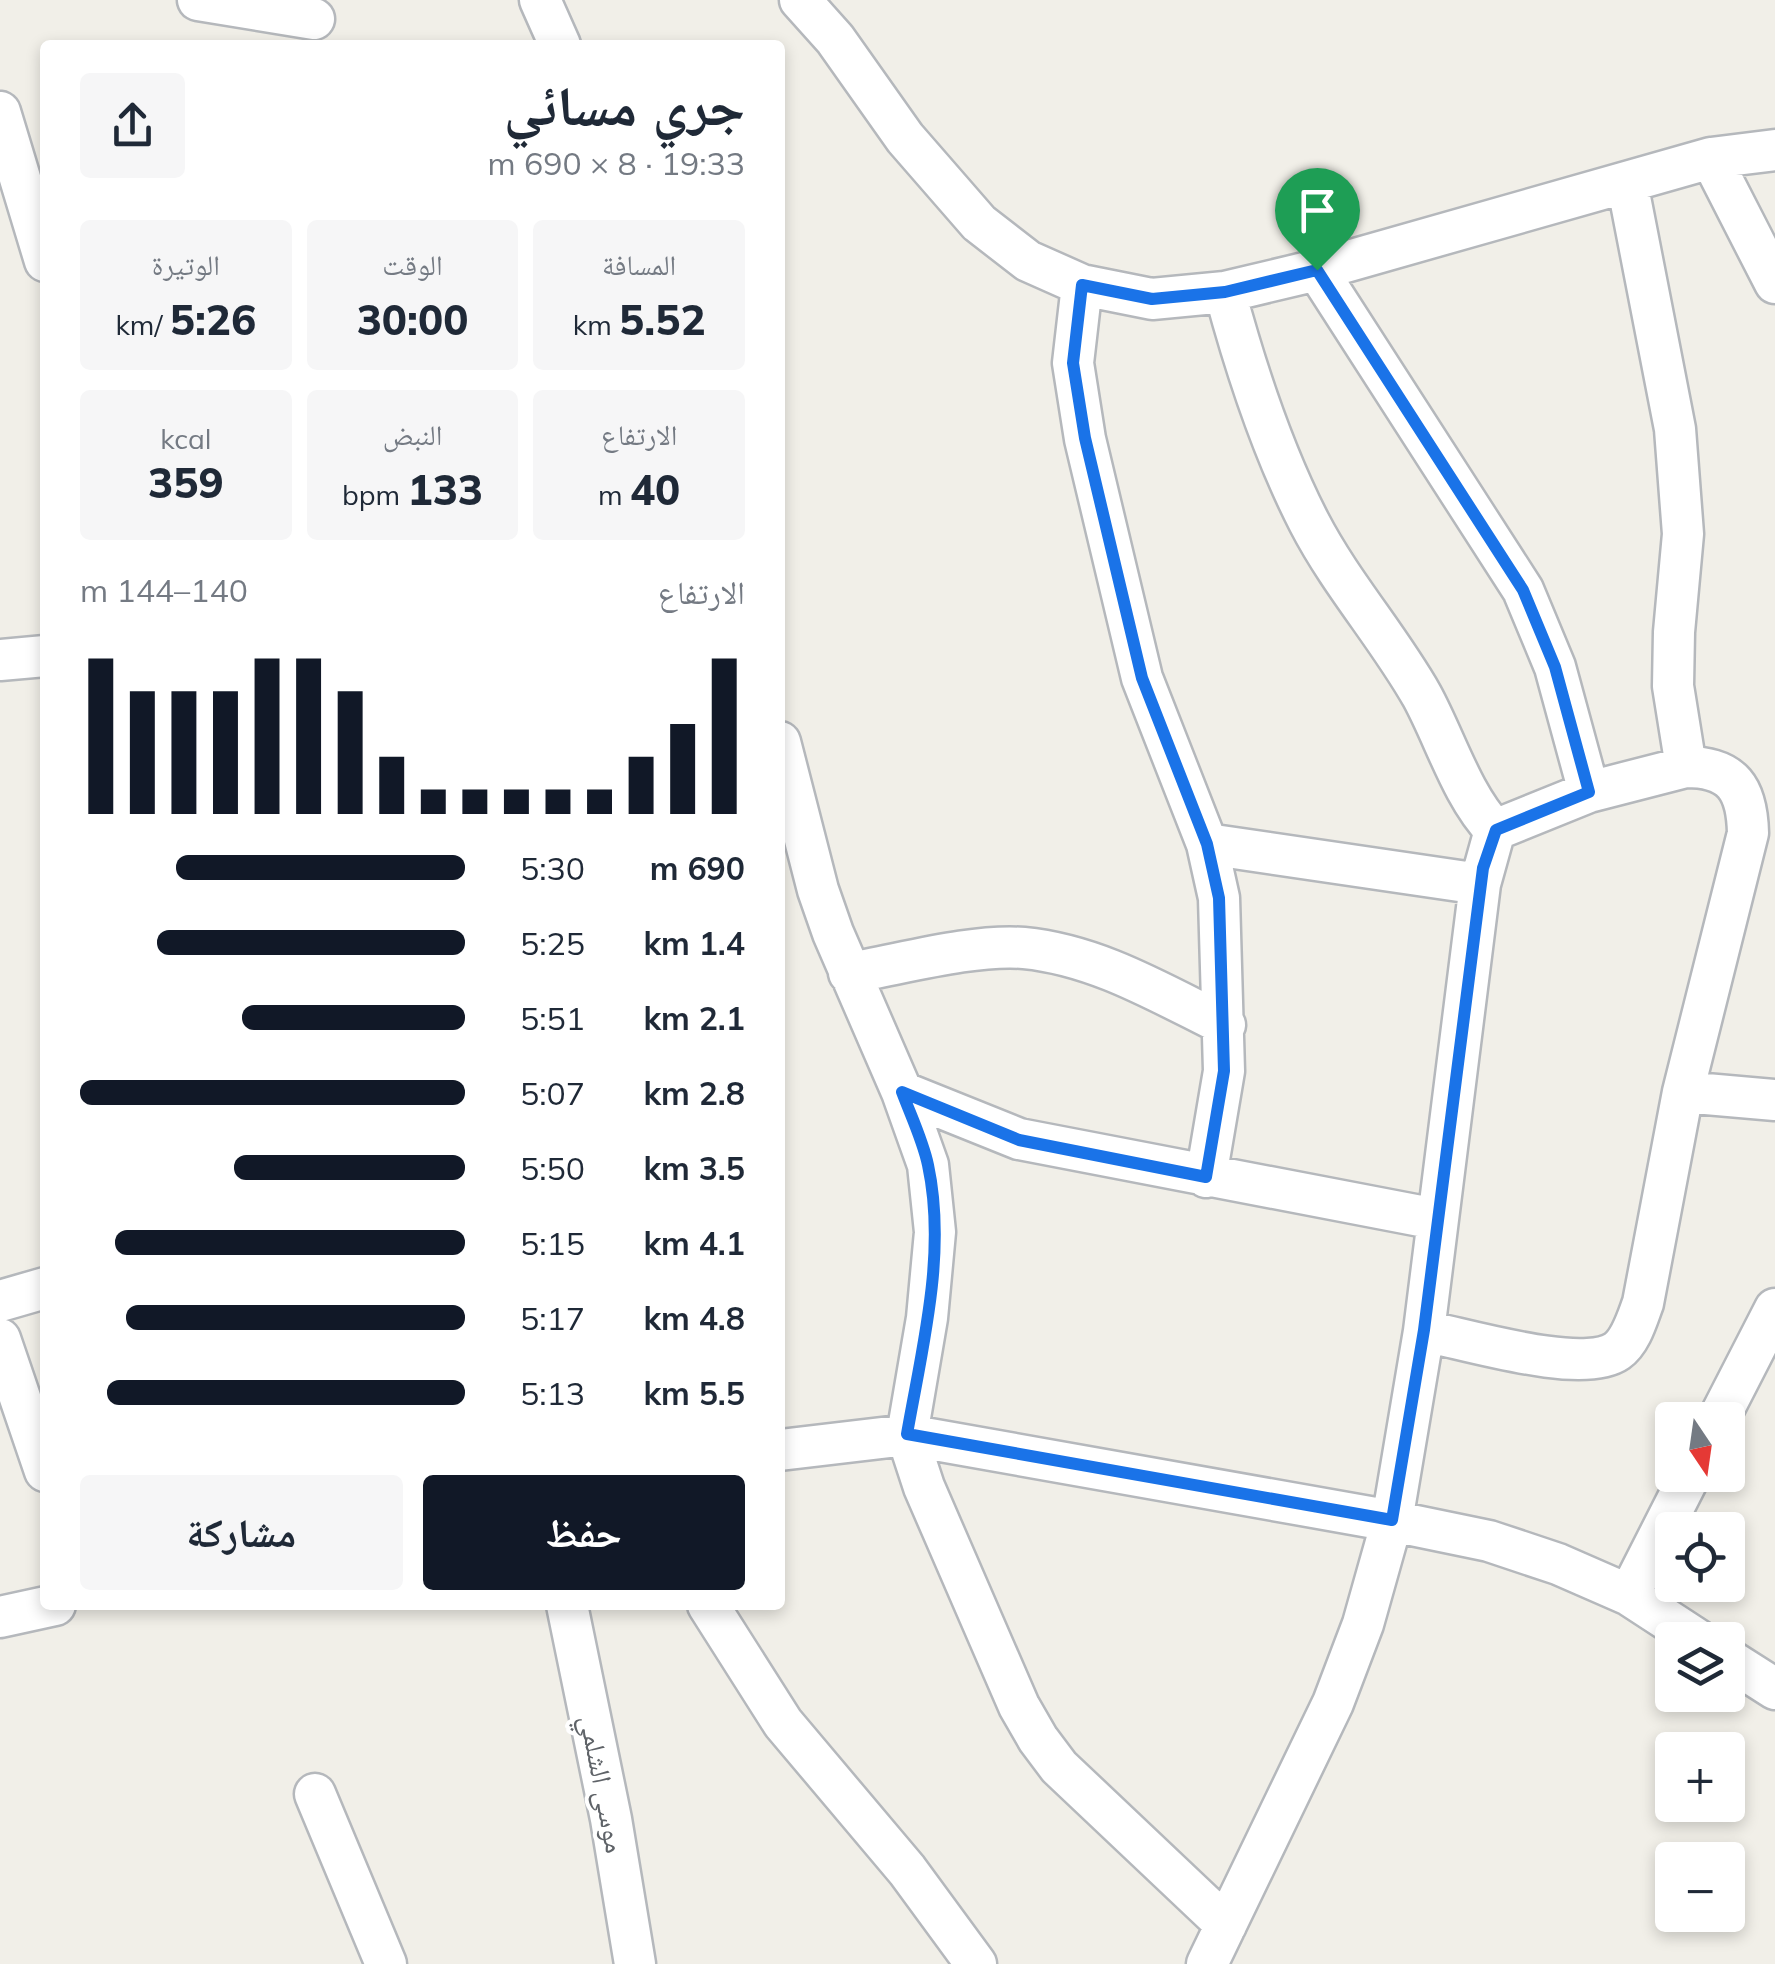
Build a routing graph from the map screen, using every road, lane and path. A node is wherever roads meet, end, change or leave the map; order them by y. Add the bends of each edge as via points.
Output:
1 (198, 0) edge
2 (540, 0) edge
3 (800, 0) edge
4 (315, 21) edge
5 (558, 40) edge
6 (0, 112) edge
7 (1775, 150) edge
8 (1711, 158) junction
9 (1627, 182) junction
10 (40, 244) edge
11 (1317, 270) junction
12 (1775, 283) edge
13 (1082, 285) junction
14 (1225, 292) junction
15 (40, 656) edge
16 (0, 660) edge
17 (785, 761) edge
18 (1686, 767) junction
19 (1589, 792) junction
20 (1496, 830) junction
21 (1207, 844) junction
22 (1480, 884) junction
23 (848, 973) junction
24 (1225, 1025) junction
25 (902, 1092) junction
26 (1684, 1092) junction
27 (1775, 1100) edge
28 (1206, 1177) junction
29 (1436, 1219) junction
30 (40, 1289) edge
31 (0, 1301) edge
32 (1775, 1308) edge
33 (1424, 1330) junction
34 (0, 1339) edge
35 (1727, 1402) edge
36 (907, 1434) junction
37 (785, 1449) edge
38 (40, 1456) edge
39 (1681, 1492) edge
40 (1392, 1520) junction
41 (1629, 1595) junction
42 (40, 1608) edge
43 (568, 1610) edge
44 (711, 1610) edge
45 (0, 1617) edge
46 (1670, 1622) edge
47 (1745, 1670) edge
48 (1775, 1690) edge
49 (316, 1794) dead end
50 (1226, 1925) junction
51 (386, 1964) edge
52 (635, 1964) edge
53 (976, 1964) edge
54 (1207, 1964) edge

1 - 4 street
2 - 5 street
3 - 13 street via 979,223 1028,261
6 - 10 street
7 - 8 street
8 - 9 street
8 - 12 street
9 - 11 street
9 - 18 street via 1675,429 1683,534 1673,686
11 - 14 street
11 - 19 street via 1523,590 1555,667
13 - 14 street via 1152,299
13 - 21 street via 1073,363 1085,438 1142,678
14 - 20 street via 1270,433 1309,523 1402,662 1478,810
15 - 16 street
17 - 23 street via 818,890
18 - 19 street
18 - 26 street via 1729,776 1747,810 1748,833
19 - 20 street
20 - 22 street
21 - 22 street
21 - 24 street via 1219,898
22 - 29 street
23 - 24 street via 1020,948 1109,968
23 - 25 street
24 - 28 street
25 - 28 street via 1019,1140
25 - 36 street via 928,1165 935,1232
26 - 27 street
26 - 33 street via 1643,1303 1620,1349 1602,1360 1576,1362
28 - 29 street
29 - 33 street
30 - 31 street
32 - 35 street
33 - 40 street
34 - 38 street
36 - 37 street
36 - 40 street
36 - 50 street via 924,1487 1038,1739
39 - 41 street
40 - 41 street via 1489,1541
40 - 50 street via 1334,1702
41 - 46 street
42 - 45 street
43 - 52 street, موسى الشلمي
44 - 53 street via 783,1722
47 - 48 street
49 - 51 street
50 - 54 street

